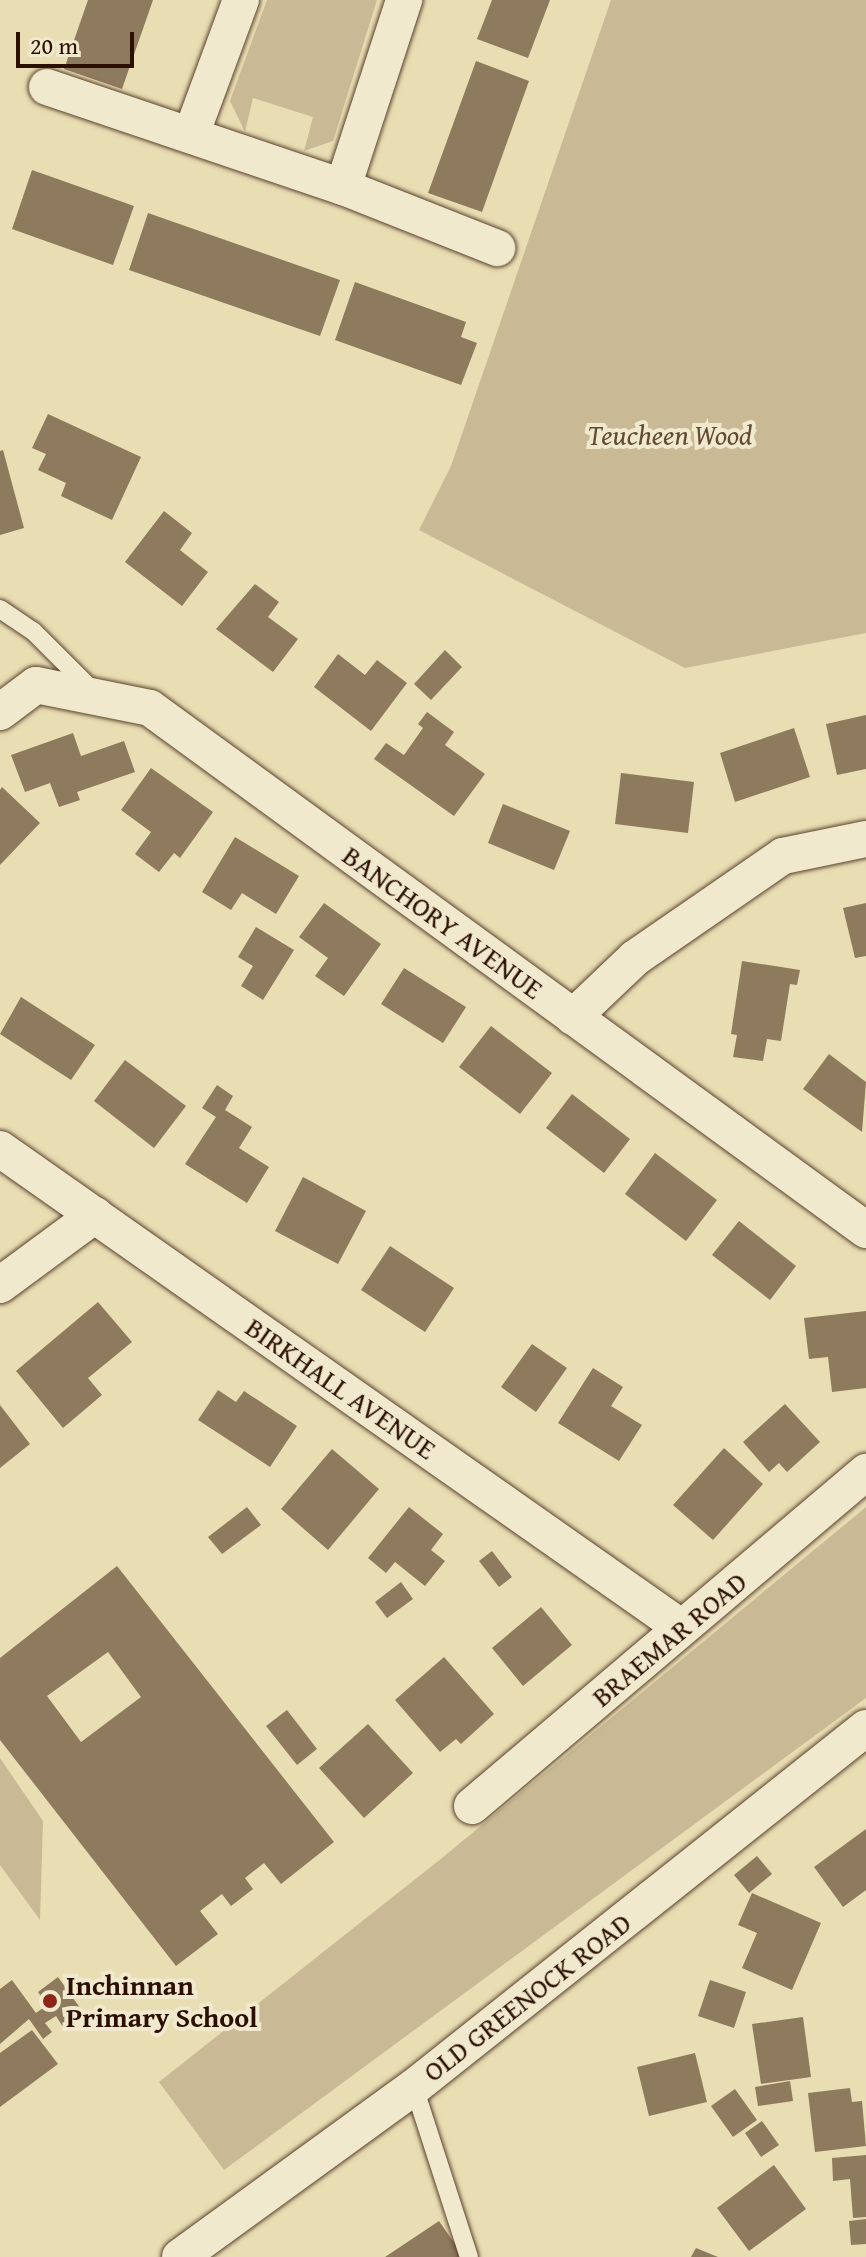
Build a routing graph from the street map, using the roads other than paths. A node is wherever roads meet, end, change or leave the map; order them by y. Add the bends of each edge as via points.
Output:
1 (241, 0) edge
2 (404, 0) edge
3 (47, 87) dead end
4 (191, 135) junction
5 (343, 187) junction
6 (497, 248) dead end
7 (0, 609) edge
8 (101, 698) junction
9 (0, 712) edge
10 (866, 839) edge
11 (573, 1017) junction
12 (0, 1149) edge
13 (95, 1215) junction
14 (866, 1230) edge
15 (0, 1285) edge
16 (866, 1472) edge
17 (682, 1628) junction
18 (866, 1728) edge
19 (472, 1806) dead end
20 (414, 2087) junction
21 (180, 2257) edge
22 (469, 2257) edge

1 - 4 street
2 - 5 street
3 - 4 street
4 - 5 street
5 - 6 street
7 - 8 lane via 33,631
8 - 9 street, BANCHORY AVENUE via 36,685
8 - 11 street, BANCHORY AVENUE via 150,708
10 - 11 street via 783,856 635,958
11 - 14 street, BANCHORY AVENUE
12 - 13 street, BIRKHALL AVENUE
13 - 15 street
13 - 17 street, BIRKHALL AVENUE
16 - 17 street, BRAEMAR ROAD
17 - 19 street, BRAEMAR ROAD
18 - 20 street, OLD GREENOCK ROAD
20 - 21 street, OLD GREENOCK ROAD
20 - 22 lane

